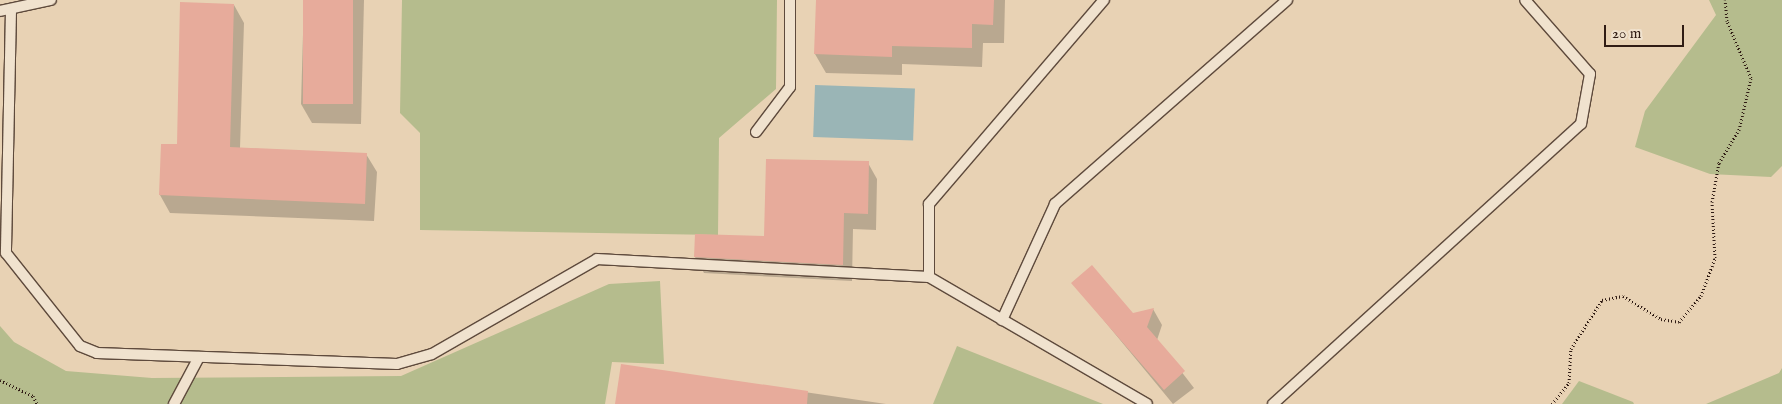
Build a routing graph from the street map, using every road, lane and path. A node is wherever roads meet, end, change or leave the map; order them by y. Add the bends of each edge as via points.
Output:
1 (51, 0) edge
2 (790, 0) edge
3 (1104, 0) edge
4 (1287, 0) edge
5 (1525, 0) edge
6 (1725, 0) edge
7 (5, 10) edge
8 (756, 132) dead end
9 (928, 278) junction
10 (1002, 320) junction
11 (200, 357) junction
12 (0, 380) edge
13 (37, 404) edge
14 (174, 404) edge
15 (1146, 404) edge
16 (1273, 404) edge
17 (1552, 404) edge

1 - 7 lane
2 - 8 lane via 790,87
3 - 9 lane via 929,204
4 - 10 lane via 1055,204
5 - 16 lane via 1590,74 1581,124
6 - 17 path via 1728,21 1751,78 1739,130 1719,162 1712,202 1714,258 1701,296 1680,322 1662,319 1623,296 1602,300 1571,349 1569,383
7 - 11 lane via 6,253 80,346 97,353
9 - 10 lane
9 - 11 lane via 597,259 432,354 397,364
10 - 15 lane
11 - 14 lane
12 - 13 path via 33,396

